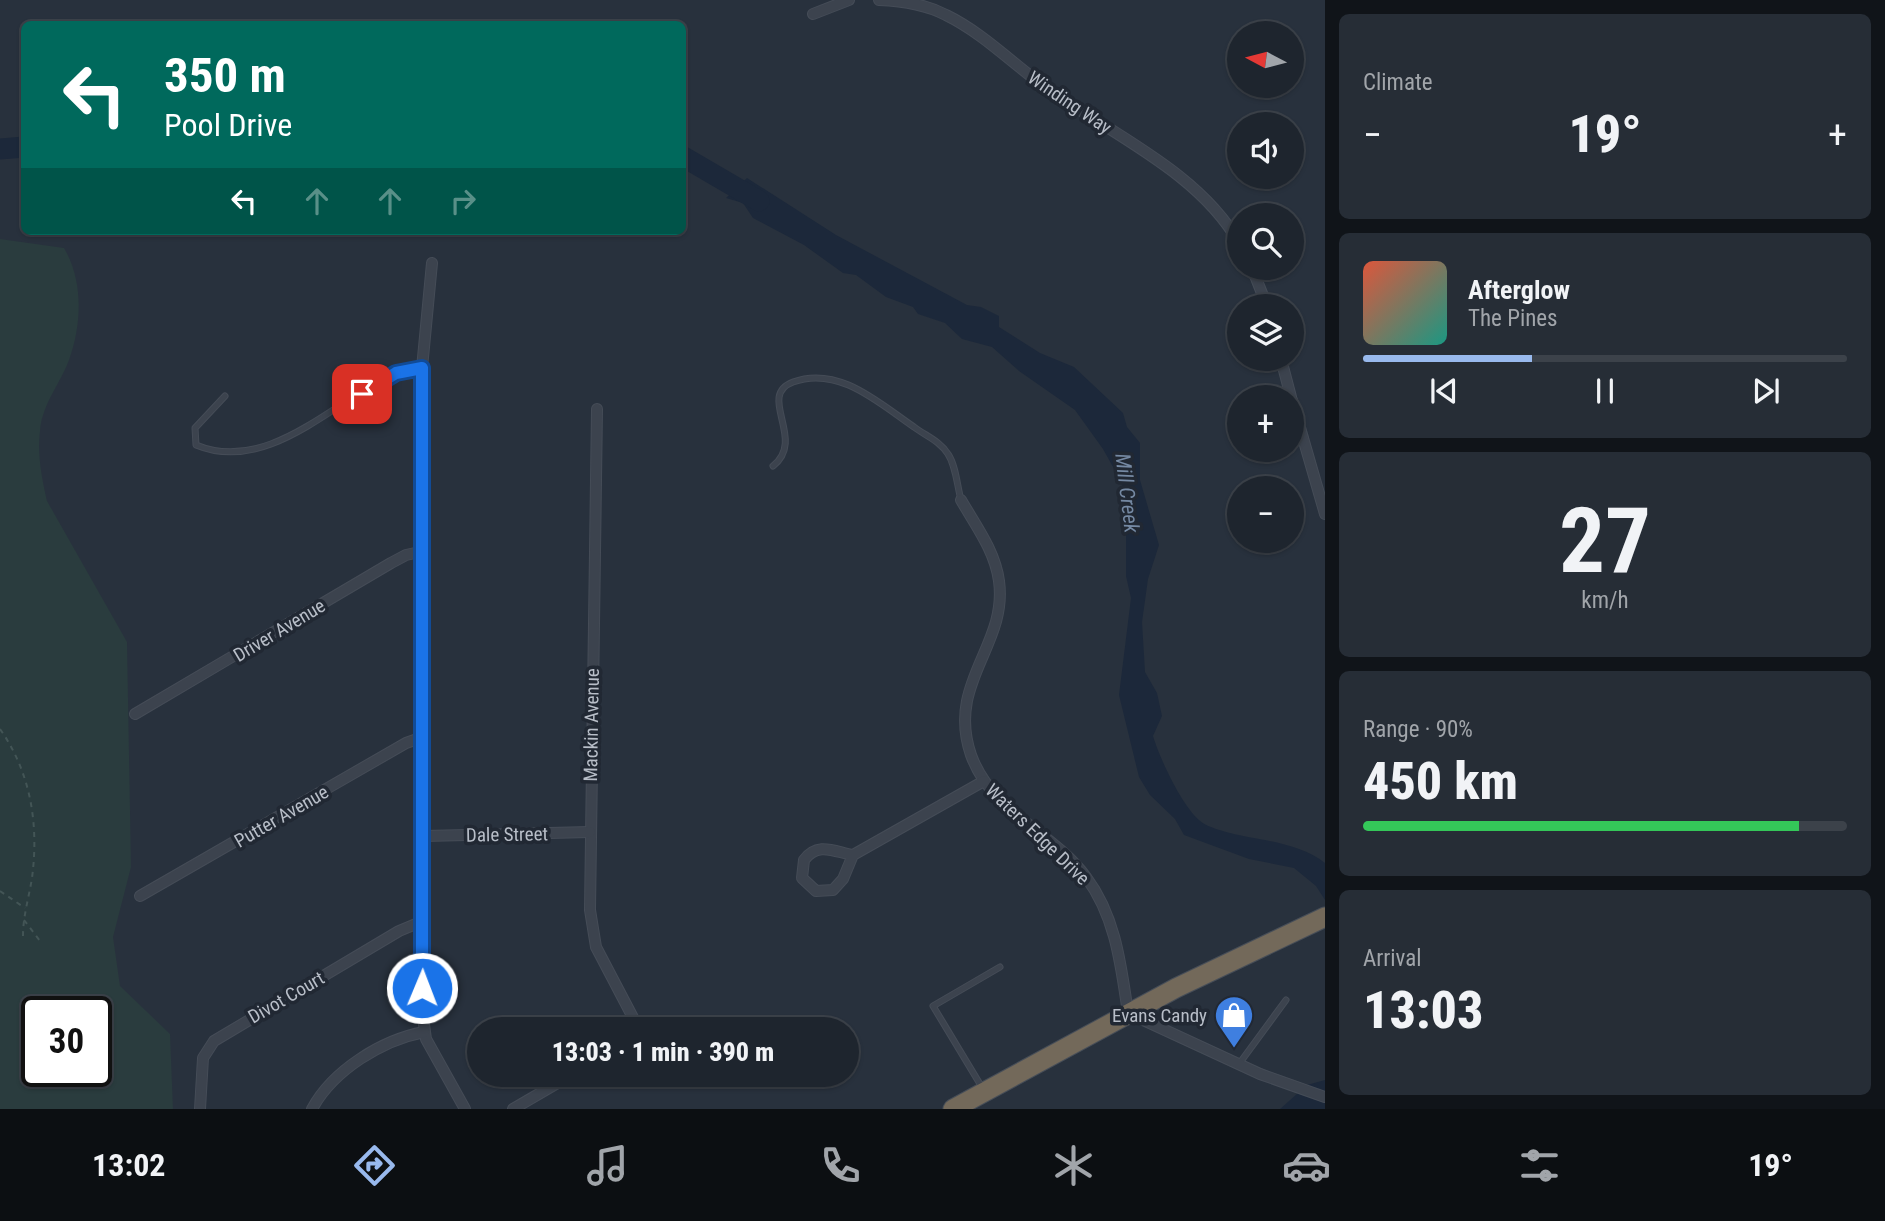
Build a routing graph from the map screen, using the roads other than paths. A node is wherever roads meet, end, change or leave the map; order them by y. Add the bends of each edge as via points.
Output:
1 (849, 0) edge
2 (879, 0) edge
3 (813, 14) dead end
4 (1227, 227) edge
5 (432, 263) dead end
6 (422, 368) junction
7 (225, 396) dead end
8 (597, 409) dead end
9 (1304, 443) edge
10 (773, 466) dead end
11 (961, 500) joint
12 (1325, 514) edge
13 (424, 551) junction
14 (135, 714) dead end
15 (423, 737) junction
16 (984, 781) junction
17 (590, 832) junction
18 (424, 836) junction
19 (853, 855) junction
20 (140, 897) dead end
21 (1320, 920) edge
22 (423, 921) junction
23 (1000, 967) dead end
24 (1286, 1000) dead end
25 (1128, 1013) junction
26 (633, 1017) edge
27 (424, 1032) junction
28 (1239, 1064) junction
29 (551, 1087) edge
30 (984, 1092) junction
31 (1325, 1097) edge
32 (200, 1109) edge
33 (312, 1109) edge
34 (465, 1109) edge
35 (513, 1109) edge
36 (953, 1109) edge

1 - 3 street
2 - 4 street, Winding Way via 928,7 971,30 1184,181
5 - 6 street
6 - 7 lane via 396,373 267,445 225,451 196,445 195,428
6 - 13 street
8 - 17 street, Mackin Avenue
9 - 12 street
10 - 11 lane via 787,448 778,398 783,388 813,379 835,382 873,396 941,444 954,467
11 - 16 street, Waters Edge Drive via 989,547 999,581 998,617 971,681 965,716 970,752
13 - 14 street, Driver Avenue via 391,563
13 - 15 street
15 - 18 street
15 - 20 street, Putter Avenue
16 - 19 street
16 - 25 street, Waters Edge Drive via 1010,811 1069,858 1098,894 1114,934
17 - 18 street, Dale Street
17 - 26 street, Mackin Avenue via 592,936
18 - 22 street
19 - 19 street via 814,850 804,860 802,878 816,891 833,890 843,880
21 - 25 highway
22 - 27 street
22 - 32 street, Divot Court via 214,1041 203,1058
23 - 30 lane via 933,1006
24 - 28 lane
25 - 28 street
25 - 30 highway
27 - 33 street via 347,1068
27 - 34 street
28 - 31 street
29 - 35 street
30 - 36 highway

